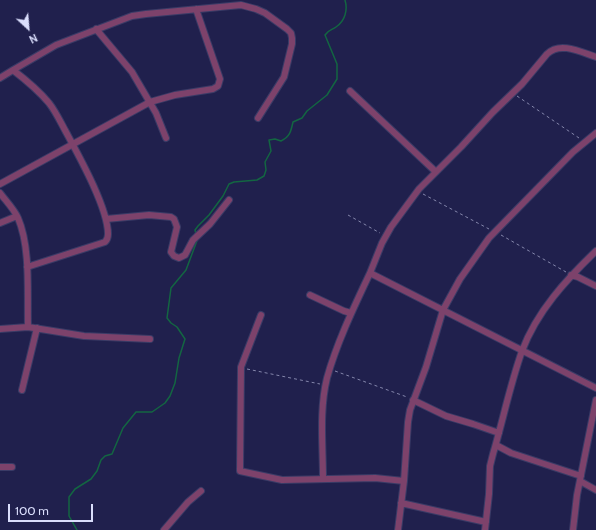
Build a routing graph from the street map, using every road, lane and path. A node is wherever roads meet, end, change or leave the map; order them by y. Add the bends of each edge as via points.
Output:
1 (196, 9) junction
2 (96, 29) junction
3 (596, 57) edge
4 (13, 70) junction
5 (0, 78) edge
6 (350, 91) dead end
7 (512, 93) junction
8 (150, 102) junction
9 (258, 118) dead end
10 (596, 133) edge
11 (166, 138) dead end
12 (584, 142) junction
13 (73, 145) junction
14 (436, 172) junction
15 (0, 184) edge
16 (0, 192) edge
17 (229, 200) dead end
18 (348, 215) dead end
19 (17, 216) junction
20 (106, 219) junction
21 (0, 224) edge
22 (385, 236) junction
23 (596, 251) edge
24 (27, 267) junction
25 (370, 273) junction
26 (571, 275) junction
27 (596, 286) edge
28 (310, 295) dead end
29 (443, 310) junction
30 (351, 313) junction
31 (261, 315) dead end
32 (28, 326) junction
33 (37, 328) junction
34 (0, 329) edge
35 (150, 338) dead end
36 (522, 351) junction
37 (241, 367) junction
38 (330, 369) junction
39 (326, 385) junction
40 (596, 388) edge
41 (22, 390) dead end
42 (413, 400) junction
43 (596, 400) edge
44 (499, 433) junction
45 (496, 445) junction
46 (0, 467) edge
47 (12, 467) dead end
48 (581, 478) junction
49 (322, 479) junction
50 (404, 481) junction
51 (200, 490) dead end
52 (596, 490) edge
53 (401, 503) junction
54 (486, 522) junction
55 (164, 530) edge
56 (398, 530) edge
57 (485, 530) edge
58 (573, 530) edge

1 - 2 street via 132,16
1 - 8 street via 220,83 213,89
1 - 9 street via 248,6 264,13 291,33 292,44 284,77
2 - 4 street via 56,45
2 - 8 street via 128,68
3 - 7 street via 569,48 551,50
4 - 5 street
4 - 13 street via 50,104
6 - 14 street
7 - 12 path
7 - 14 street
8 - 11 street
8 - 13 street
10 - 12 street
12 - 29 street via 489,238 460,279
13 - 15 street
13 - 20 street via 96,191
14 - 22 street via 418,189
16 - 19 street
17 - 20 street via 180,258 171,252 177,227 171,217 149,215
18 - 22 path
19 - 21 street
19 - 24 street via 22,228
20 - 24 street via 108,235 105,242
22 - 25 street
23 - 26 street
24 - 32 street
25 - 29 street
25 - 30 street
26 - 27 street
26 - 36 street via 540,316
28 - 30 street
29 - 36 street
29 - 42 street
30 - 38 street
31 - 37 street
32 - 33 street
32 - 34 street
33 - 35 street via 84,336
33 - 41 street
36 - 40 street
36 - 44 street
37 - 39 path
37 - 49 street via 240,471 282,480
38 - 39 street
38 - 42 path
39 - 49 street via 323,402
42 - 44 street via 446,416
42 - 50 street via 408,422
43 - 48 street
44 - 45 street
45 - 48 street via 511,453
45 - 54 street via 490,466
46 - 47 street
48 - 52 street
48 - 58 street
49 - 50 street
50 - 53 street
51 - 55 street
53 - 54 street
53 - 56 street
54 - 57 street

